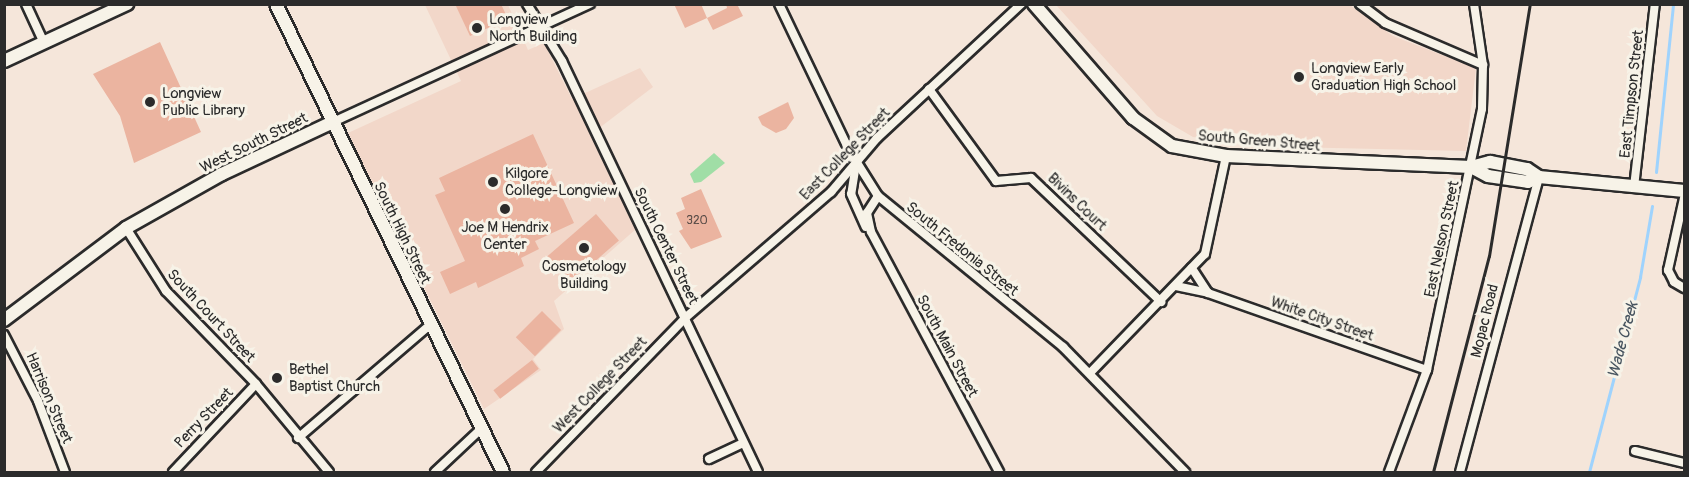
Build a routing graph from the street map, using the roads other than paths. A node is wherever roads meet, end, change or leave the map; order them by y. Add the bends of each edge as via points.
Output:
1 (26, 4) edge
2 (127, 4) edge
3 (276, 4) edge
4 (527, 4) edge
5 (590, 4) edge
6 (779, 4) edge
7 (1021, 4) edge
8 (1034, 4) edge
9 (1360, 4) edge
10 (1474, 4) edge
11 (1655, 4) edge
12 (538, 29) junction
13 (44, 43) junction
14 (4, 61) edge
15 (1483, 65) junction
16 (929, 89) junction
17 (331, 123) junction
18 (1226, 156) junction
19 (856, 163) junction
20 (1470, 167) junction
21 (1539, 177) junction
22 (1634, 187) junction
23 (1684, 191) edge
24 (878, 196) junction
25 (1684, 198) edge
26 (126, 228) junction
27 (871, 232) junction
28 (1192, 268) junction
29 (1176, 286) junction
30 (1684, 288) edge
31 (1208, 293) junction
32 (1161, 302) junction
33 (685, 318) junction
34 (4, 320) edge
35 (430, 325) junction
36 (4, 335) edge
37 (1427, 370) junction
38 (1090, 373) junction
39 (256, 384) junction
40 (481, 429) junction
41 (298, 438) junction
42 (744, 443) junction
43 (1635, 451) dead end
44 (709, 459) dead end
45 (1684, 463) edge
46 (65, 472) edge
47 (173, 472) edge
48 (329, 472) edge
49 (435, 472) edge
50 (503, 472) edge
51 (536, 472) edge
52 (758, 472) edge
53 (999, 472) edge
54 (1185, 472) edge
55 (1389, 472) edge
56 (1460, 472) edge

1 - 13 street
2 - 13 street
3 - 17 street, South High Street
4 - 12 street, South Center Street
5 - 12 street, West South Street
6 - 19 street, South Fredonia Street
7 - 16 street, East College Street
8 - 18 street, South Green Street via 1151,134 1172,146
9 - 15 street via 1385,23
10 - 15 street, East Nelson Street
11 - 22 street, East Timpson Street
12 - 17 street, West South Street
12 - 33 street, South Center Street via 552,40
13 - 14 street
15 - 20 street, East Nelson Street via 1482,109
16 - 19 street, East College Street
16 - 32 street, Bivins Court via 993,178 1004,183 1031,178
17 - 26 street, West South Street via 222,174
17 - 35 street, South High Street
18 - 20 street, South Green Street
18 - 28 street via 1209,245
19 - 24 street, South Fredonia Street
19 - 27 street, South Main Street via 852,198
19 - 33 street, East College Street via 831,192
20 - 21 street, South Green Street via 1490,162 1527,169
20 - 37 street, East Nelson Street
21 - 22 street, South Green Street
21 - 56 street, Mopac Road
22 - 23 street, South Green Street
24 - 27 street via 867,213
24 - 38 street, South Fredonia Street
25 - 30 street via 1668,270 1674,282
26 - 34 street, West South Street
26 - 39 street, South Court Street via 166,291
27 - 53 street, South Main Street
28 - 29 street
28 - 31 street
29 - 31 street, White City Street
29 - 32 street
31 - 37 street, White City Street
32 - 38 street
33 - 42 street, South Center Street
33 - 51 street, West College Street
35 - 40 street, South High Street
35 - 41 street
36 - 46 street, Harrison Street via 38,401
37 - 55 street, East Nelson Street
38 - 54 street, South Fredonia Street
39 - 41 street, South Court Street
39 - 47 street, Perry Street
40 - 49 street
40 - 50 street, South High Street
41 - 48 street, South Court Street
42 - 44 street
42 - 52 street, South Center Street
43 - 45 street

